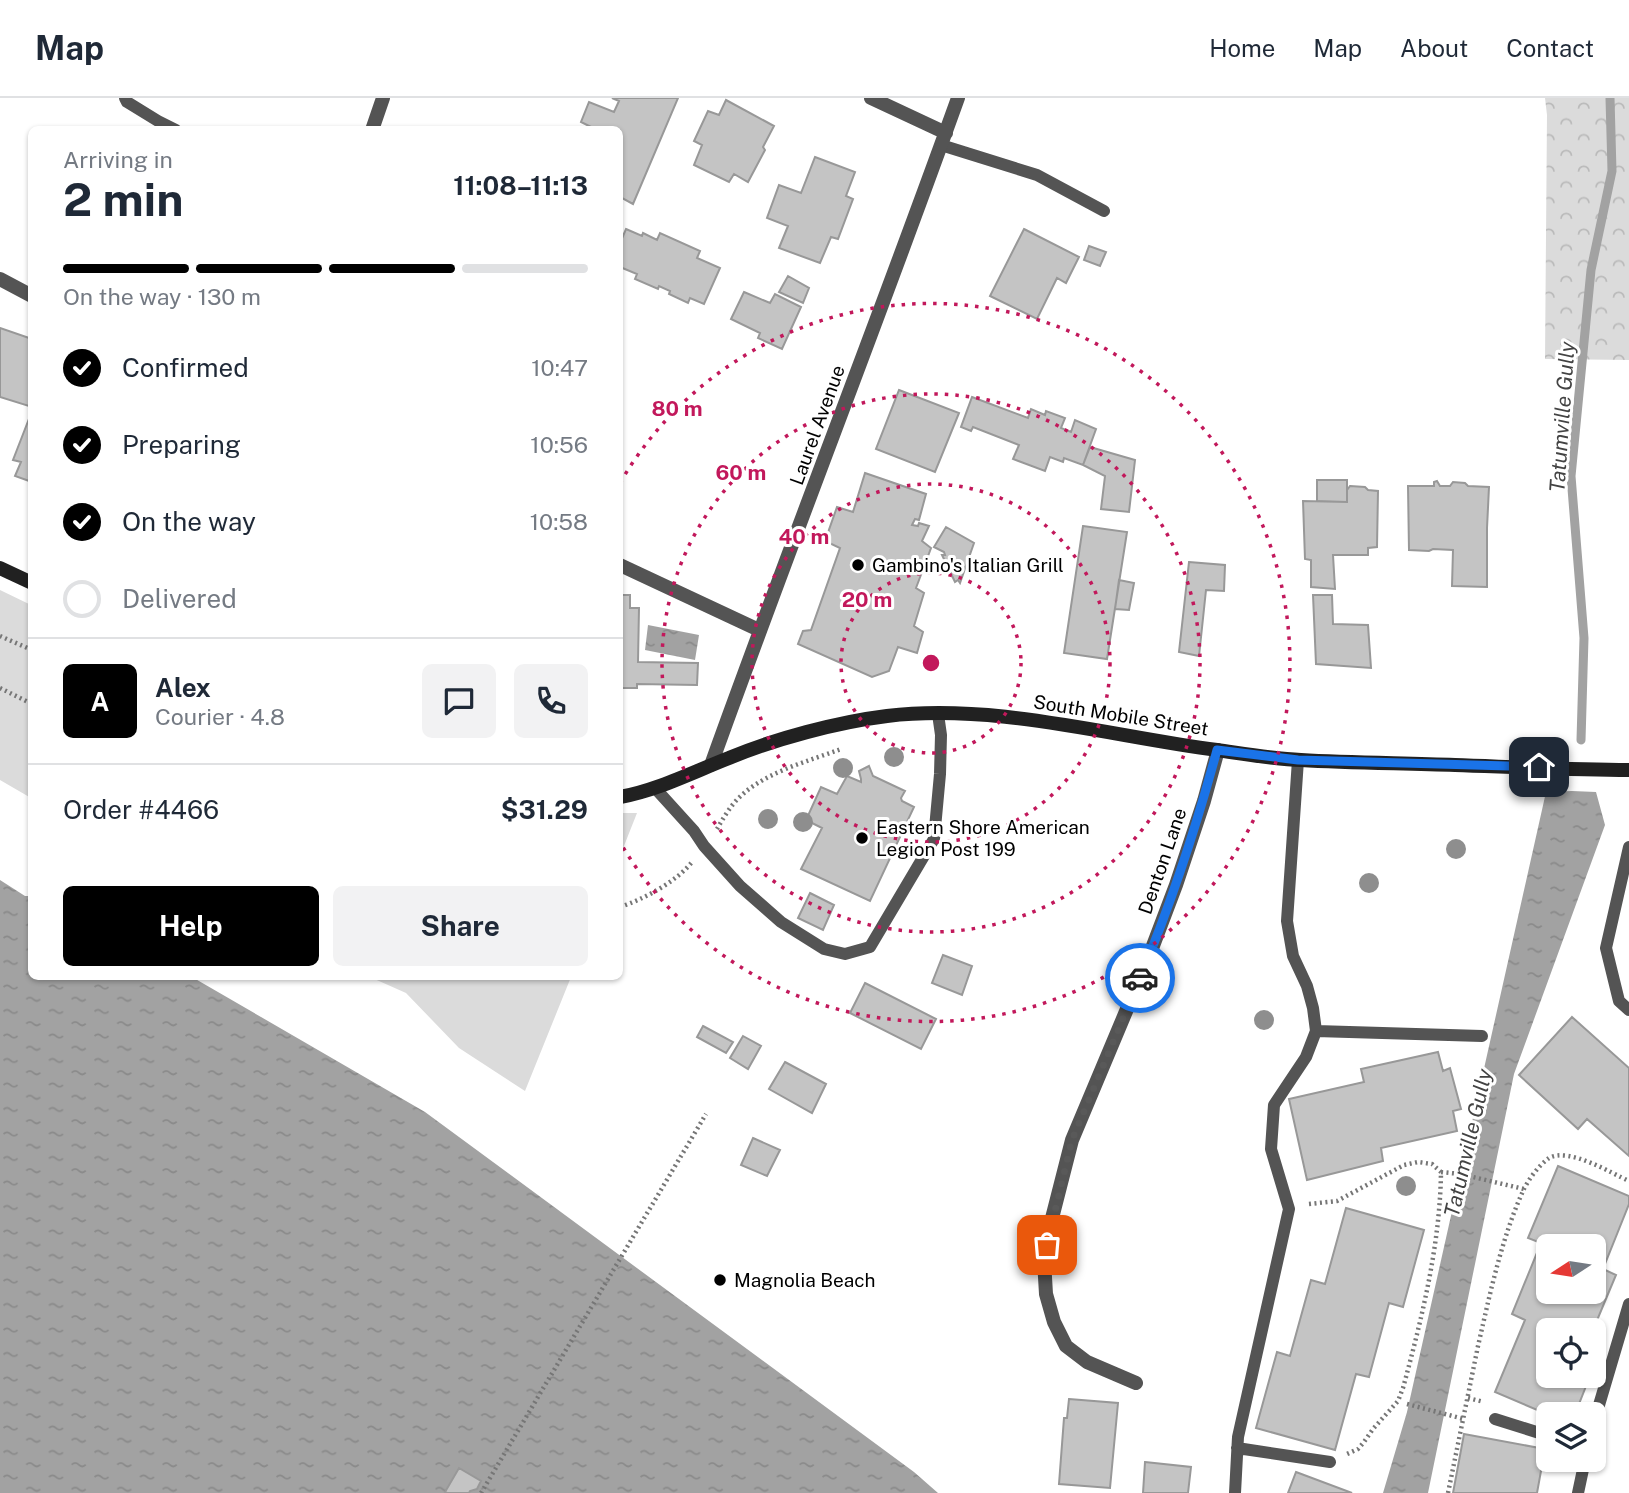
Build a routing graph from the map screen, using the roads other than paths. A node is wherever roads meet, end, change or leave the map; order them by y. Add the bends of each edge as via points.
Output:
1 (383, 98) edge
2 (871, 98) edge
3 (958, 98) edge
4 (126, 100) edge
5 (168, 126) edge
6 (373, 126) edge
7 (943, 139) junction
8 (1104, 211) dead end
9 (0, 279) edge
10 (28, 294) edge
11 (623, 566) edge
12 (0, 568) edge
13 (28, 581) edge
14 (759, 630) junction
15 (937, 714) junction
16 (1217, 750) junction
17 (1298, 760) junction
18 (711, 765) junction
19 (1629, 770) edge
20 (655, 788) junction
21 (623, 797) edge
22 (1629, 847) edge
23 (1629, 1010) edge
24 (1316, 1031) junction
25 (1482, 1036) dead end
26 (1629, 1304) edge
27 (1136, 1382) dead end
28 (1600, 1402) edge
29 (1495, 1419) dead end
30 (1536, 1432) edge
31 (1237, 1448) junction
32 (1330, 1462) road end
33 (1582, 1472) edge
34 (1235, 1493) edge
35 (1578, 1493) edge

1 - 6 street
2 - 7 street
3 - 7 street, Laurel Avenue
4 - 5 lane
7 - 8 lane via 1037,176
7 - 14 street, Laurel Avenue
9 - 10 street
11 - 14 street
12 - 13 main road
14 - 18 street, Laurel Avenue
15 - 16 main road, South Mobile Street via 1042,721
15 - 18 main road, South Mobile Street via 837,725
15 - 20 lane via 941,735 934,839 870,947 845,954 824,949 781,922 740,886
16 - 17 main road, South Mobile Street
16 - 27 street, Denton Lane via 1204,801 1148,959 1072,1140 1044,1260 1046,1294 1066,1346 1087,1362
17 - 19 main road, South Mobile Street
17 - 24 lane via 1287,921
18 - 20 main road, South Mobile Street
20 - 21 main road, South Mobile Street
22 - 23 lane via 1605,948 1619,1001
24 - 25 lane
24 - 31 lane via 1306,1057 1274,1105 1271,1149 1289,1209
26 - 28 lane
29 - 30 lane
31 - 32 lane
31 - 34 lane
33 - 35 lane

